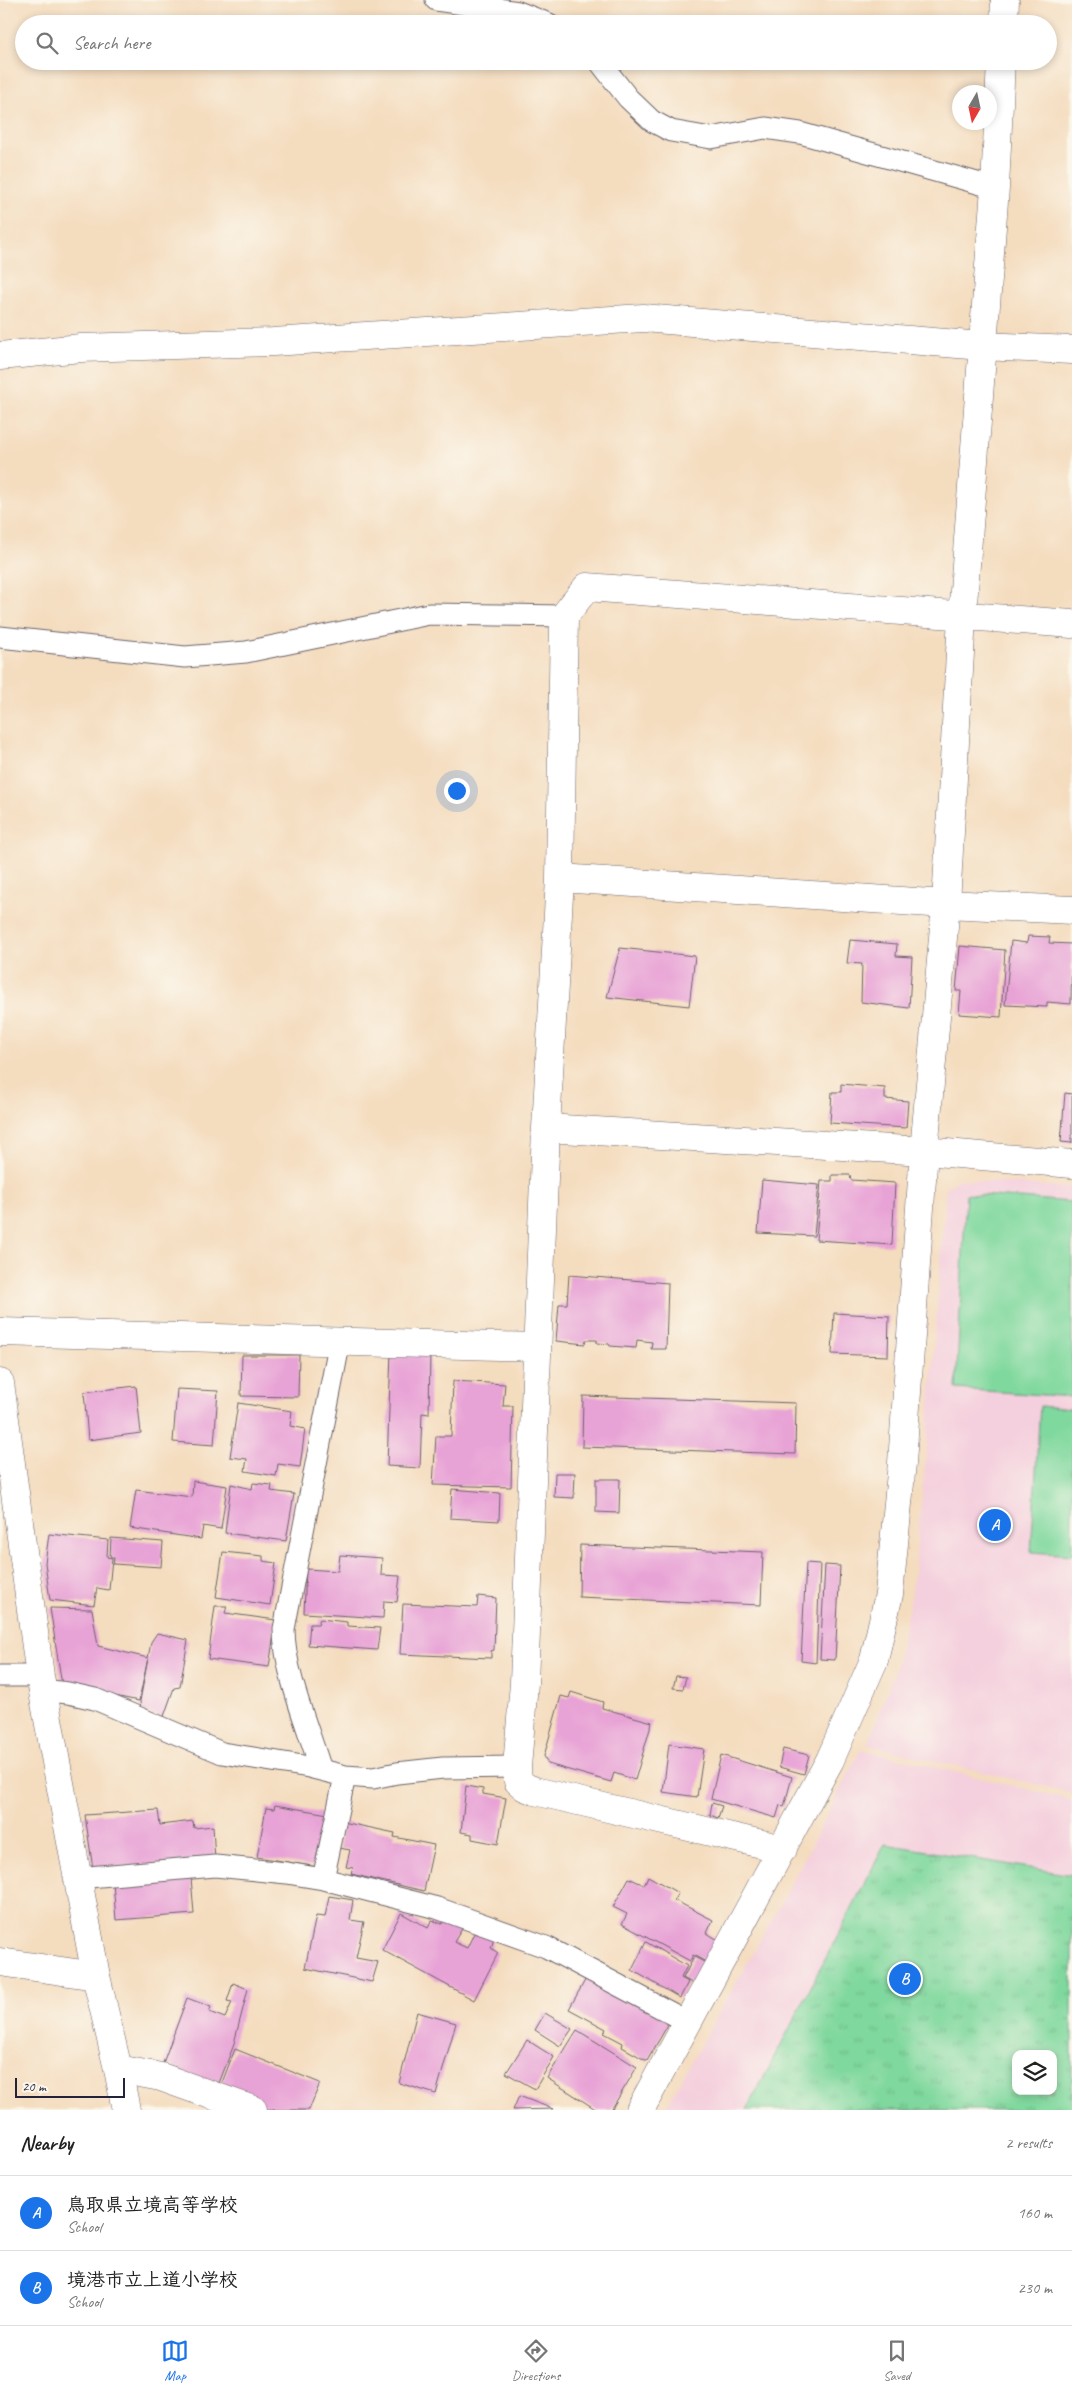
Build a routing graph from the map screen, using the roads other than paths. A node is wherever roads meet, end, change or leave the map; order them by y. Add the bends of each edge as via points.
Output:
1 (436, 0) edge
2 (1005, 0) edge
3 (526, 15) edge
4 (1004, 15) edge
5 (606, 70) edge
6 (1002, 70) edge
7 (995, 188) junction
8 (982, 346) junction
9 (1072, 350) edge
10 (0, 356) edge
11 (564, 616) junction
12 (962, 617) junction
13 (1072, 624) edge
14 (0, 636) edge
15 (560, 878) junction
16 (946, 904) junction
17 (1072, 910) edge
18 (546, 1128) junction
19 (924, 1151) junction
20 (1072, 1164) edge
21 (0, 1332) edge
22 (340, 1340) junction
23 (537, 1347) junction
24 (0, 1383) edge
25 (0, 1676) edge
26 (41, 1683) junction
27 (517, 1767) junction
28 (321, 1770) junction
29 (345, 1776) junction
30 (784, 1849) junction
31 (77, 1878) junction
32 (323, 1879) junction
33 (0, 1962) edge
34 (96, 1976) junction
35 (688, 2022) junction
36 (118, 2070) junction
37 (126, 2110) edge
38 (252, 2110) edge
39 (640, 2110) edge

1 - 3 lane
2 - 4 street
5 - 7 lane via 652,121 671,131 711,138 764,128 800,132
6 - 7 street
7 - 8 street
8 - 9 street
8 - 10 street via 643,318 273,342 81,348
8 - 12 street
11 - 12 street via 587,587
11 - 14 lane via 429,614 246,652 185,658
11 - 15 street
12 - 13 street
12 - 16 street
15 - 16 street
15 - 18 street
16 - 17 street
16 - 19 street
18 - 19 street
18 - 23 street
19 - 20 street
19 - 30 street via 902,1463 889,1594 874,1660 864,1685
21 - 22 street
22 - 23 street
22 - 28 lane via 284,1629 286,1654
23 - 27 street via 524,1683
24 - 26 street
25 - 26 lane
26 - 28 lane via 95,1699 222,1753
26 - 31 street
27 - 29 lane via 443,1768 373,1778
27 - 30 street via 518,1781 535,1791
28 - 29 lane
29 - 32 lane
30 - 35 street
31 - 32 lane via 215,1866 287,1872
31 - 34 street
32 - 35 lane via 438,1908 546,1947
33 - 34 street
34 - 36 street
35 - 39 street
36 - 37 street
36 - 38 street via 161,2077

